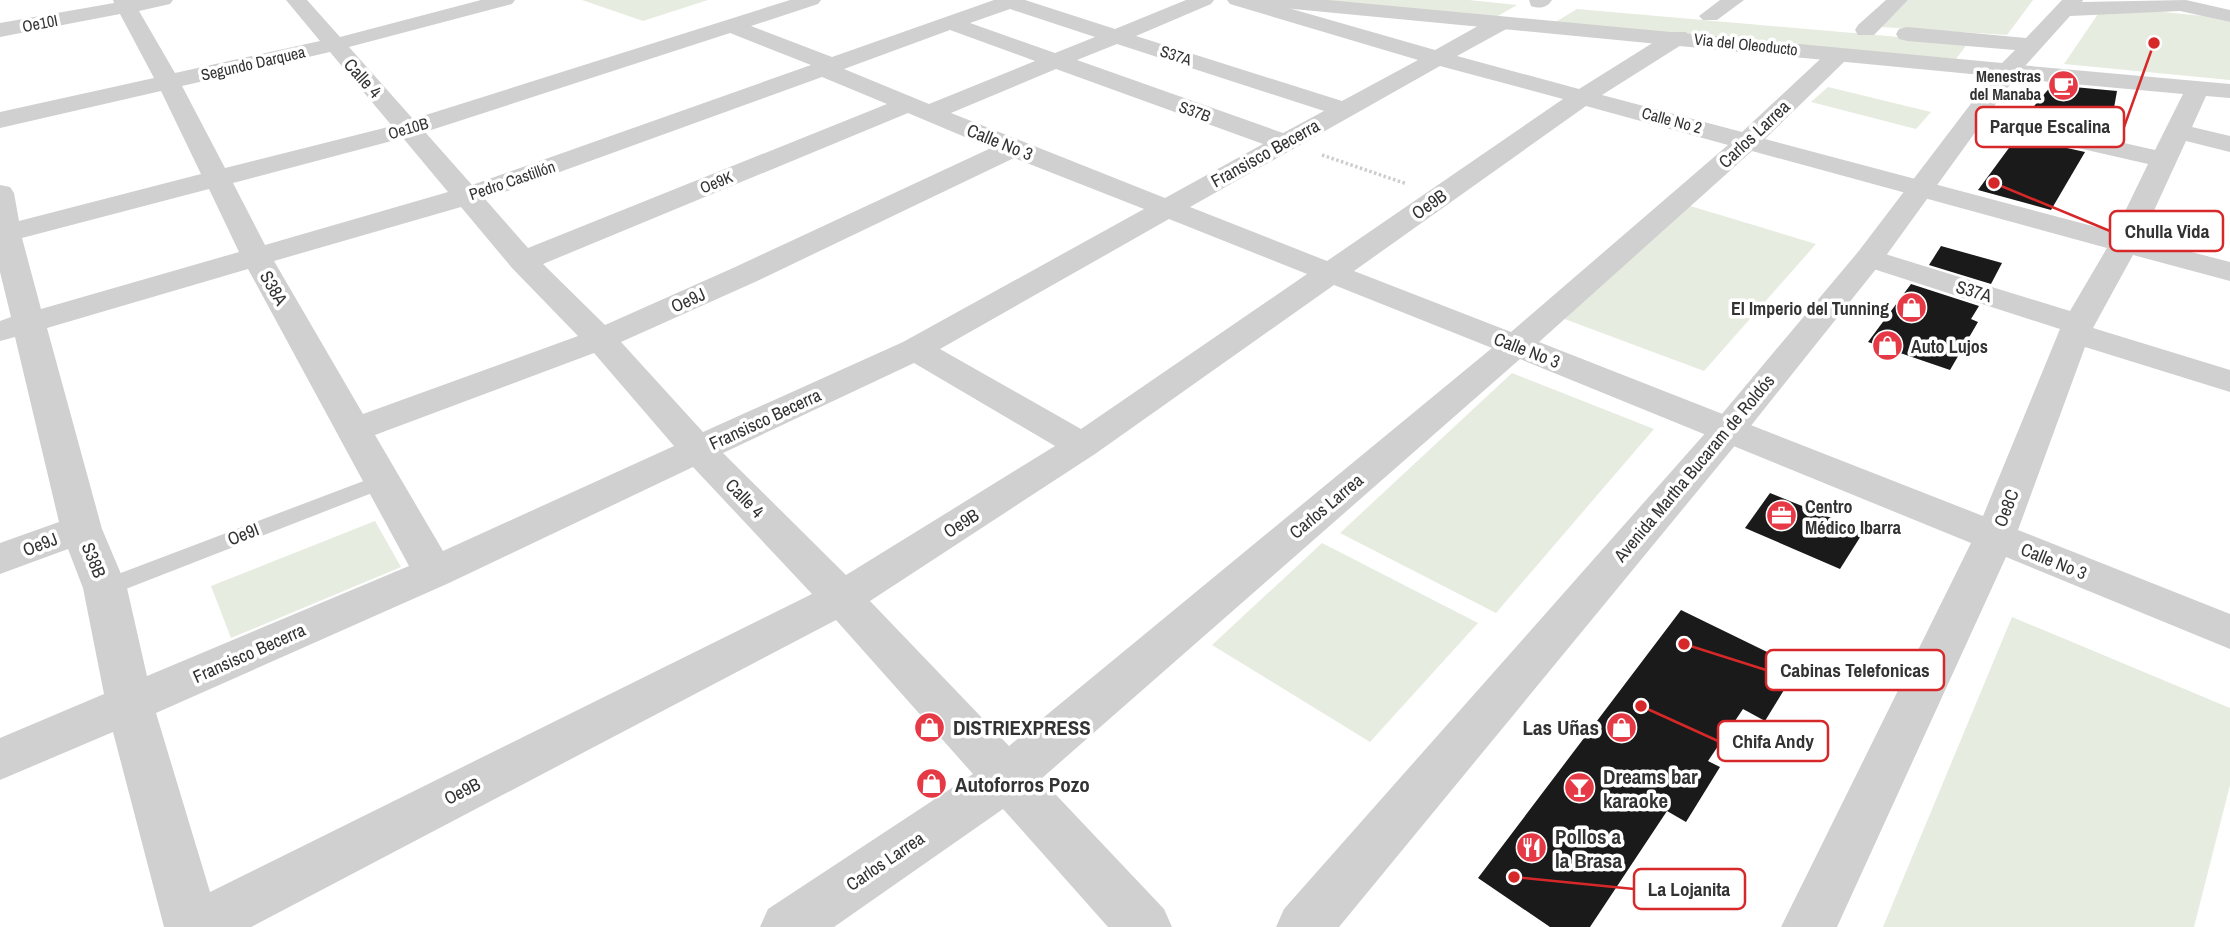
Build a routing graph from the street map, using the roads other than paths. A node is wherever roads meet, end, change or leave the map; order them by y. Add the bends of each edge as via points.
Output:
1 (163, 0) edge
2 (296, 0) edge
3 (505, 0) edge
4 (811, 0) edge
5 (1204, 0) edge
6 (1237, 0) edge
7 (1262, 0) edge
8 (1898, 0) edge
9 (1012, 1) edge
10 (1540, 1) edge
11 (2174, 2) edge
12 (125, 3) edge
13 (1565, 4) dead end
14 (2069, 5) edge
15 (1735, 9) edge
16 (2230, 10) edge
17 (1508, 11) edge
18 (2230, 16) edge
19 (950, 23) junction
20 (731, 26) junction
21 (1681, 26) junction
22 (0, 30) edge
23 (1116, 36) junction
24 (1849, 37) junction
25 (332, 45) junction
26 (2031, 45) junction
27 (1437, 58) junction
28 (1056, 62) junction
29 (829, 67) junction
30 (2008, 71) junction
31 (170, 83) junction
32 (2214, 89) edge
33 (1584, 96) junction
34 (918, 108) junction
35 (1342, 109) junction
36 (1974, 117) junction
37 (0, 120) edge
38 (409, 129) junction
39 (1748, 141) junction
40 (1285, 143) junction
41 (2230, 144) edge
42 (2171, 146) junction
43 (1013, 148) junction
44 (216, 179) junction
45 (1923, 188) junction
46 (0, 192) edge
47 (467, 196) junction
48 (1165, 208) junction
49 (3, 234) edge
50 (2124, 244) junction
51 (257, 258) junction
52 (1869, 258) junction
53 (523, 261) junction
54 (1331, 272) junction
55 (2230, 272) edge
56 (14, 327) edge
57 (2076, 329) junction
58 (600, 339) junction
59 (1515, 346) junction
60 (915, 349) junction
61 (2230, 381) edge
62 (1729, 429) junction
63 (354, 430) junction
64 (1083, 446) junction
65 (699, 451) junction
66 (382, 481) junction
67 (81, 529) junction
68 (1995, 537) junction
69 (0, 559) edge
70 (434, 572) junction
71 (105, 588) junction
72 (842, 598) junction
73 (2230, 632) edge
74 (130, 705) junction
75 (0, 760) edge
76 (1006, 779) junction
77 (194, 927) edge
78 (788, 927) edge
79 (1144, 927) edge
80 (1304, 927) edge
81 (1809, 927) edge

1 - 12 street, Oe10I
2 - 25 street, Calle 4
3 - 25 street, Segundo Darquea
4 - 20 street, Oe10B
5 - 23 street, Oe9K
6 - 27 street, Calle No 2
7 - 17 street, Via del Oleoducto
8 - 24 street, Carlos Larrea
9 - 19 street, Pedro Castillón
9 - 23 street, S37A
10 - 13 street, Via del Oleoducto
10 - 17 street, Via del Oleoducto
11 - 14 street
11 - 16 street
11 - 18 street
12 - 22 street, Oe10I
12 - 31 street, S38A
14 - 26 street, Avenida Martha Bucaram de Roldós
15 - 21 street, Via del Oleoducto
17 - 21 street, Via del Oleoducto
17 - 27 street, Fransisco Becerra
19 - 28 street, S37B
19 - 29 street, Pedro Castillón
20 - 29 street, Calle No 3
20 - 38 street, Oe10B
21 - 24 street, Via del Oleoducto
21 - 33 street, Oe9B
23 - 28 street, Oe9K
23 - 35 street, S37A
24 - 26 street, Via del Oleoducto
24 - 30 street, Via del Oleoducto
24 - 39 street, Carlos Larrea
25 - 31 street, Segundo Darquea
25 - 38 street, Calle 4
26 - 30 street, Avenida Martha Bucaram de Roldós
27 - 33 street, Calle No 2
27 - 35 street, Fransisco Becerra
28 - 34 street, Oe9K
28 - 40 street, S37B
29 - 34 street, Calle No 3
29 - 47 street, Pedro Castillón
30 - 32 street, Via del Oleoducto
30 - 36 street, Avenida Martha Bucaram de Roldós
31 - 37 street, Segundo Darquea
31 - 44 street, S38A
32 - 42 street, Oe8C
33 - 39 street, Calle No 2
33 - 54 street, Oe9B
34 - 43 street, Calle No 3
34 - 53 street, Oe9K
35 - 40 street, Fransisco Becerra
36 - 42 street
36 - 45 street, Avenida Martha Bucaram de Roldós
38 - 44 street, Oe10B
38 - 47 street, Calle 4
39 - 45 street, Calle No 2
39 - 59 street, Carlos Larrea
40 - 48 street, Fransisco Becerra
41 - 42 street
42 - 50 street, Oe8C
43 - 48 street, Calle No 3
43 - 58 street, Oe9J
44 - 49 street, Oe10B
44 - 51 street, S38A
45 - 50 street, Calle No 2
45 - 52 street, Avenida Martha Bucaram de Roldós
46 - 49 street, S38B
47 - 51 street, Pedro Castillón
47 - 53 street, Calle 4
48 - 54 street, Calle No 3
48 - 60 street, Fransisco Becerra
49 - 56 street, S38B
50 - 55 street, Calle No 2
50 - 57 street, Oe8C
51 - 56 street, Pedro Castillón
51 - 63 street, S38A
52 - 57 street, S37A
52 - 62 street, Avenida Martha Bucaram de Roldós
53 - 58 street, Calle 4
54 - 59 street, Calle No 3
54 - 64 street, Oe9B
56 - 67 street, S38B
57 - 61 street, S37A
57 - 68 street, Oe8C
58 - 63 street, Oe9J
58 - 65 street, Calle 4
59 - 62 street, Calle No 3
59 - 76 street, Carlos Larrea
60 - 64 street
60 - 65 street, Fransisco Becerra
62 - 68 street, Calle No 3
62 - 80 street, Avenida Martha Bucaram de Roldós
63 - 66 street, S38A
64 - 72 street, Oe9B
65 - 70 street, Fransisco Becerra
65 - 72 street, Calle 4
66 - 70 street, S38A
66 - 71 lane, Oe9I
67 - 69 street, Oe9J
67 - 71 street, S38B
68 - 73 street, Calle No 3
68 - 81 street, Oe8C
70 - 74 street, Fransisco Becerra
71 - 74 street, S38B
72 - 76 street, Calle 4
72 - 77 street, Oe9B
74 - 75 street, Fransisco Becerra
74 - 77 street, S38B
76 - 78 street, Carlos Larrea
76 - 79 street, Calle 4

